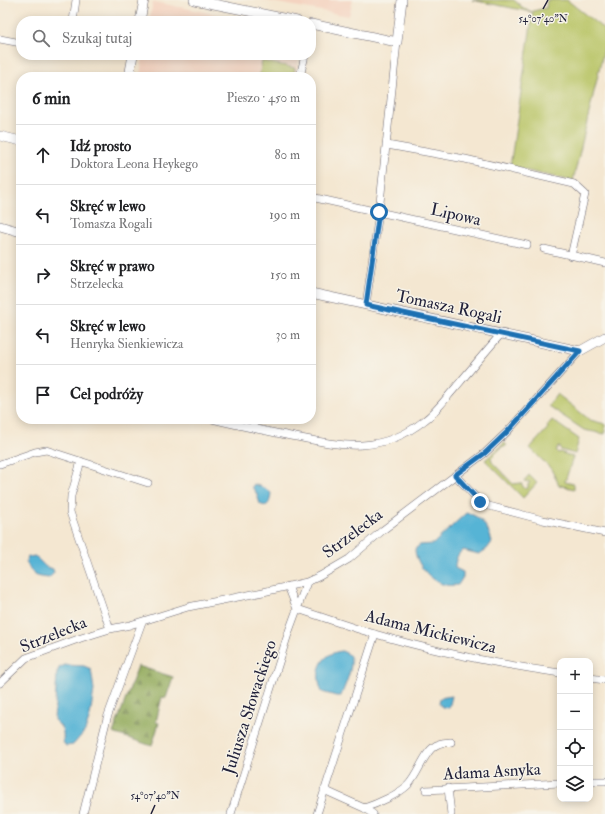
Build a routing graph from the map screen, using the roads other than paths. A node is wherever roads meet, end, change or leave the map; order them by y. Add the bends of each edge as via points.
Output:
1 (76, 0) edge
2 (144, 0) edge
3 (194, 0) edge
4 (402, 0) edge
5 (219, 2) edge
6 (74, 16) edge
7 (141, 16) edge
8 (276, 16) edge
9 (316, 26) edge
10 (0, 39) edge
11 (16, 42) edge
12 (397, 42) junction
13 (132, 60) edge
14 (304, 60) edge
15 (130, 72) edge
16 (301, 72) edge
17 (0, 136) edge
18 (16, 139) edge
19 (387, 144) junction
20 (316, 198) edge
21 (379, 212) junction
22 (0, 226) edge
23 (16, 231) edge
24 (526, 245) dead end
25 (544, 249) dead end
26 (572, 256) junction
27 (605, 263) edge
28 (316, 294) edge
29 (366, 305) junction
30 (501, 334) junction
31 (605, 337) edge
32 (580, 351) junction
33 (235, 424) edge
34 (253, 424) edge
35 (253, 428) junction
36 (80, 461) junction
37 (0, 464) edge
38 (455, 475) junction
39 (148, 483) dead end
40 (605, 533) edge
41 (307, 582) junction
42 (288, 586) junction
43 (297, 609) junction
44 (142, 622) junction
45 (110, 629) junction
46 (375, 634) junction
47 (557, 672) edge
48 (593, 678) edge
49 (605, 680) edge
50 (0, 683) edge
51 (451, 742) dead end
52 (605, 780) edge
53 (593, 781) edge
54 (557, 783) edge
55 (448, 788) junction
56 (324, 790) junction
57 (426, 790) dead end
58 (364, 808) junction
59 (83, 814) edge
60 (231, 814) edge
61 (317, 814) edge
62 (373, 814) edge
63 (451, 814) edge

1 - 6 street
2 - 7 street
3 - 5 street
4 - 12 street
5 - 8 street
9 - 12 street
10 - 11 street
12 - 19 street
13 - 15 street
14 - 16 street
17 - 18 street
19 - 21 street
19 - 26 street via 574,184 584,194
20 - 21 street, Lipowa
21 - 24 street, Lipowa
21 - 29 street
22 - 23 street
25 - 26 street
26 - 27 street
28 - 29 street, Tomasza Rogali
29 - 30 street, Tomasza Rogali
30 - 32 street, Tomasza Rogali
30 - 35 street via 438,408 408,431 392,439 372,445 350,446
31 - 32 street, Strzelecka
32 - 38 street, Strzelecka via 507,432 485,453
33 - 35 street
34 - 35 street
36 - 37 street via 46,450
36 - 39 street
36 - 45 street via 71,496 70,512
38 - 40 street via 480,502 489,506
38 - 41 street, Strzelecka via 349,559
41 - 42 street, Strzelecka
41 - 43 street, Juliusza Słowackiego
42 - 43 street
42 - 44 street, Strzelecka via 188,606
43 - 46 street, Adama Mickiewicza
43 - 60 street, Juliusza Słowackiego
44 - 45 street, Strzelecka
44 - 59 street via 107,718
45 - 50 street, Strzelecka via 26,658
46 - 47 street, Adama Mickiewicza via 440,651
46 - 56 street
48 - 49 street
51 - 58 street via 438,744 426,754 415,777 406,787
52 - 53 street
54 - 55 street, Adama Asnyka
55 - 57 street, Adama Asnyka
55 - 63 street
56 - 58 street
56 - 61 street
58 - 62 street

